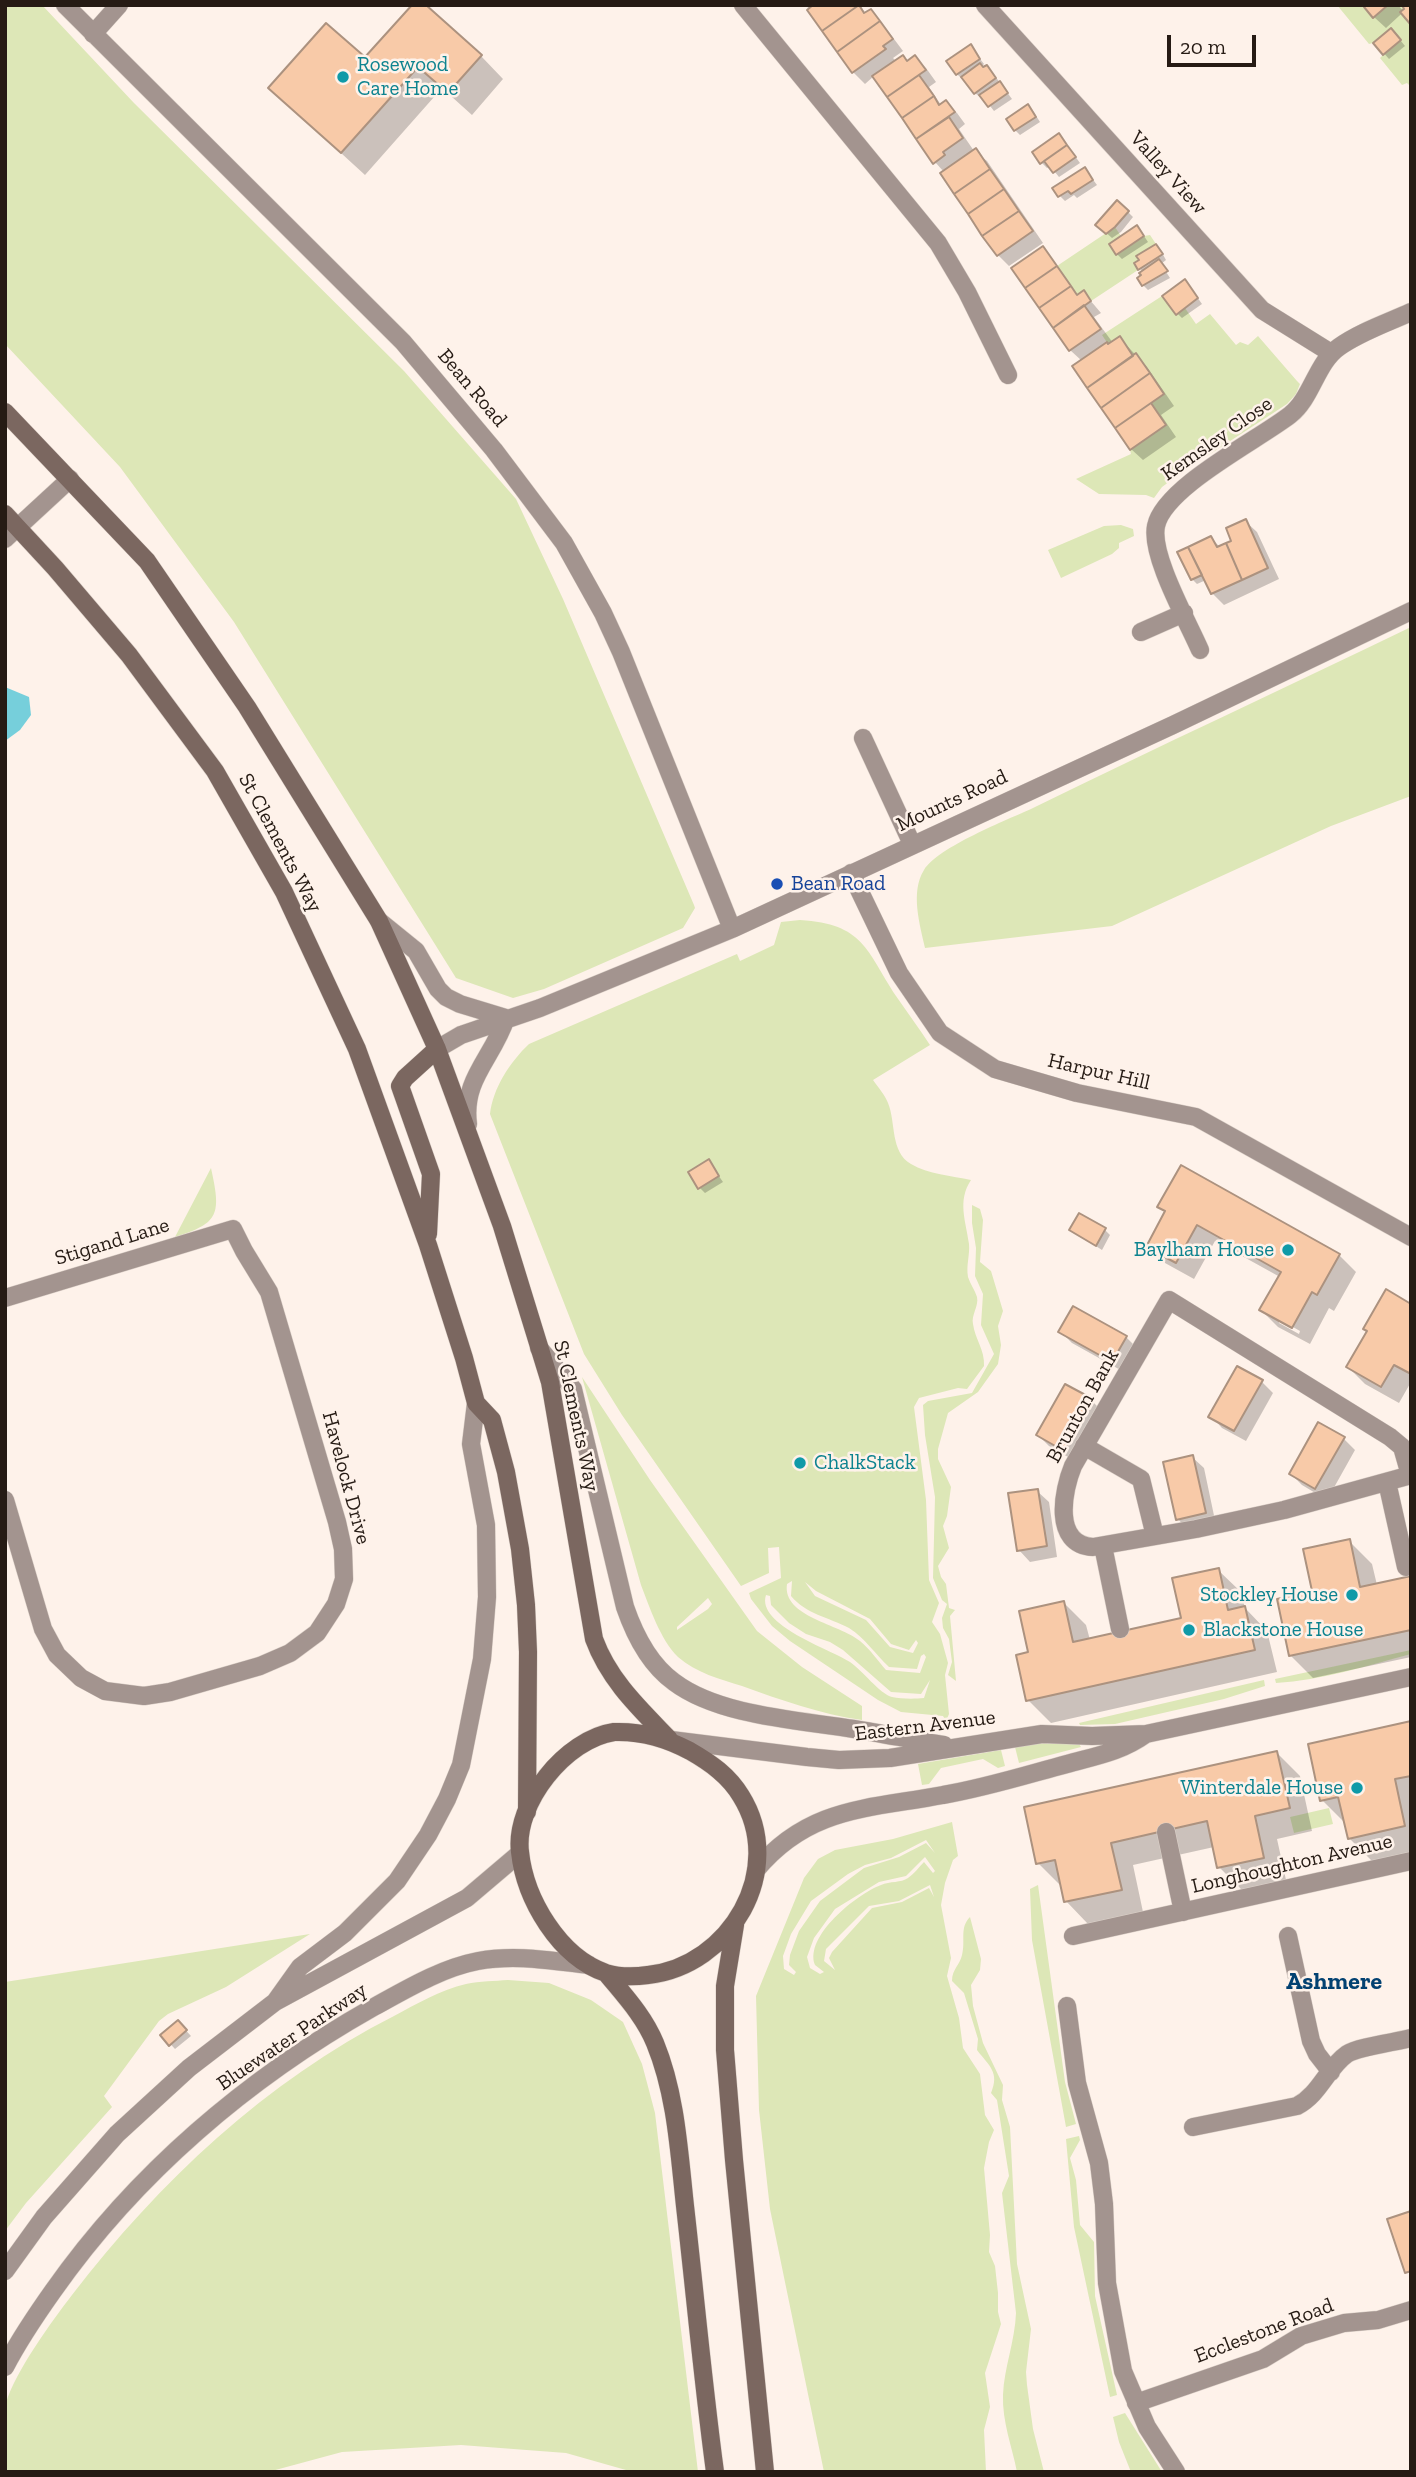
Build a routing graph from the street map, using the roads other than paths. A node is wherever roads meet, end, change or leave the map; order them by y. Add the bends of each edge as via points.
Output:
1 (65, 5) edge
2 (119, 5) edge
3 (743, 5) edge
4 (985, 5) edge
5 (93, 34) junction
6 (1411, 312) edge
7 (1331, 354) junction
8 (1009, 375) dead end
9 (5, 412) edge
10 (70, 480) junction
11 (9, 527) edge
12 (1411, 611) edge
13 (1184, 612) junction
14 (1141, 632) dead end
15 (1200, 650) dead end
16 (863, 738) dead end
17 (912, 844) junction
18 (851, 873) junction
19 (379, 921) junction
20 (732, 929) junction
21 (506, 1018) junction
22 (436, 1049) junction
23 (470, 1139) junction
24 (233, 1230) joint
25 (1411, 1237) edge
26 (428, 1245) junction
27 (5, 1298) edge
28 (540, 1348) junction
29 (475, 1403) junction
30 (1084, 1446) junction
31 (1410, 1475) edge
32 (1387, 1482) junction
33 (5, 1500) edge
34 (1155, 1536) junction
35 (1103, 1546) junction
36 (1406, 1567) dead end
37 (1120, 1629) dead end
38 (1411, 1676) edge
39 (1146, 1734) junction
40 (669, 1739) junction
41 (957, 1747) junction
42 (527, 1812) junction
43 (1166, 1832) dead end
44 (520, 1853) junction
45 (1411, 1861) edge
46 (756, 1870) junction
47 (1183, 1912) junction
48 (735, 1925) junction
49 (1073, 1936) dead end
50 (1288, 1936) dead end
51 (597, 1969) junction
52 (275, 2003) junction
53 (1067, 2006) dead end
54 (1411, 2038) edge
55 (1331, 2072) junction
56 (1193, 2127) dead end
57 (5, 2271) edge
58 (1411, 2310) edge
59 (5, 2367) edge
60 (1136, 2403) junction
61 (715, 2472) edge
62 (765, 2472) edge
63 (1176, 2472) edge

1 - 5 street, Bean Road
2 - 5 street
3 - 8 street via 931,232
4 - 7 street, Valley View via 1256,305
5 - 20 street, Bean Road via 403,342 494,450 564,543 621,652
6 - 7 street, Kemsley Close
7 - 13 street, Kemsley Close via 1299,408 1187,486 1163,509 1156,527 1156,547
9 - 10 main road, St Clements Way
10 - 11 street
10 - 19 main road, St Clements Way via 155,572 247,707
11 - 26 main road, St Clements Way via 130,655 236,805 284,892 357,1049
12 - 17 street, Mounts Road
13 - 14 street
13 - 15 street, Kemsley Close
16 - 17 street
17 - 18 street, Mounts Road
18 - 20 street, Mounts Road
18 - 25 street, Harpur Hill via 899,973 940,1033 995,1069 1077,1093 1196,1117
19 - 21 street via 416,951 446,997
19 - 22 main road, St Clements Way
20 - 21 street, Mounts Road
21 - 22 street, Mounts Road
21 - 23 street via 466,1100
22 - 23 main road, St Clements Way
22 - 26 main road, St Clements Way via 400,1086 431,1174
23 - 28 main road, St Clements Way
24 - 27 street, Stigand Lane
24 - 33 street, Havelock Drive via 270,1292 343,1549 344,1579 336,1604 317,1633 290,1653 260,1666 170,1692 144,1696 105,1691 80,1678 57,1655 46,1634
26 - 29 main road, St Clements Way
28 - 40 main road, St Clements Way via 550,1382 594,1639 618,1684
28 - 41 street via 573,1390 625,1607 645,1651 666,1676 698,1695 735,1708
29 - 42 main road, St Clements Way via 492,1420 520,1549 528,1652
29 - 52 street via 471,1444 485,1525 487,1597 478,1684 461,1765 442,1809 405,1871 354,1924 300,1967
30 - 31 street, Brunton Bank via 1169,1300 1391,1437 1402,1447
30 - 34 street via 1141,1479
30 - 35 street, Brunton Bank via 1065,1488 1063,1516 1080,1544
31 - 32 street, Brunton Bank
32 - 34 street, Brunton Bank via 1275,1512
32 - 36 street
34 - 35 street, Brunton Bank
35 - 37 street
38 - 39 street, Eastern Avenue
39 - 41 street, Eastern Avenue via 1042,1734
39 - 46 street, Eastern Avenue via 1127,1747 1013,1780 839,1813 789,1839
40 - 41 street, Eastern Avenue via 839,1759 890,1758
40 - 42 main road via 622,1732 586,1741 556,1764
40 - 46 main road via 715,1766 741,1795 757,1838
42 - 44 main road
43 - 47 street, Longhoughton Avenue
44 - 51 main road via 541,1913 567,1946
44 - 52 street, Bluewater Parkway via 461,1902
45 - 47 street, Longhoughton Avenue
46 - 48 main road
47 - 49 street, Longhoughton Avenue
48 - 51 main road via 705,1954 674,1970 631,1977
48 - 62 main road via 725,1986 725,2050
50 - 55 street via 1311,2041
51 - 59 street, Bluewater Parkway via 511,1957 458,1967 367,2011 277,2069 215,2117 143,2183 63,2277
51 - 61 main road via 648,2028 669,2092
52 - 57 street, Bluewater Parkway via 189,2068 117,2134 44,2217
53 - 60 street via 1079,2091 1100,2173 1108,2294 1123,2371
54 - 55 street via 1350,2052
55 - 56 street via 1312,2096 1297,2106
58 - 60 street, Ecclestone Road via 1301,2336 1263,2359
60 - 63 street

